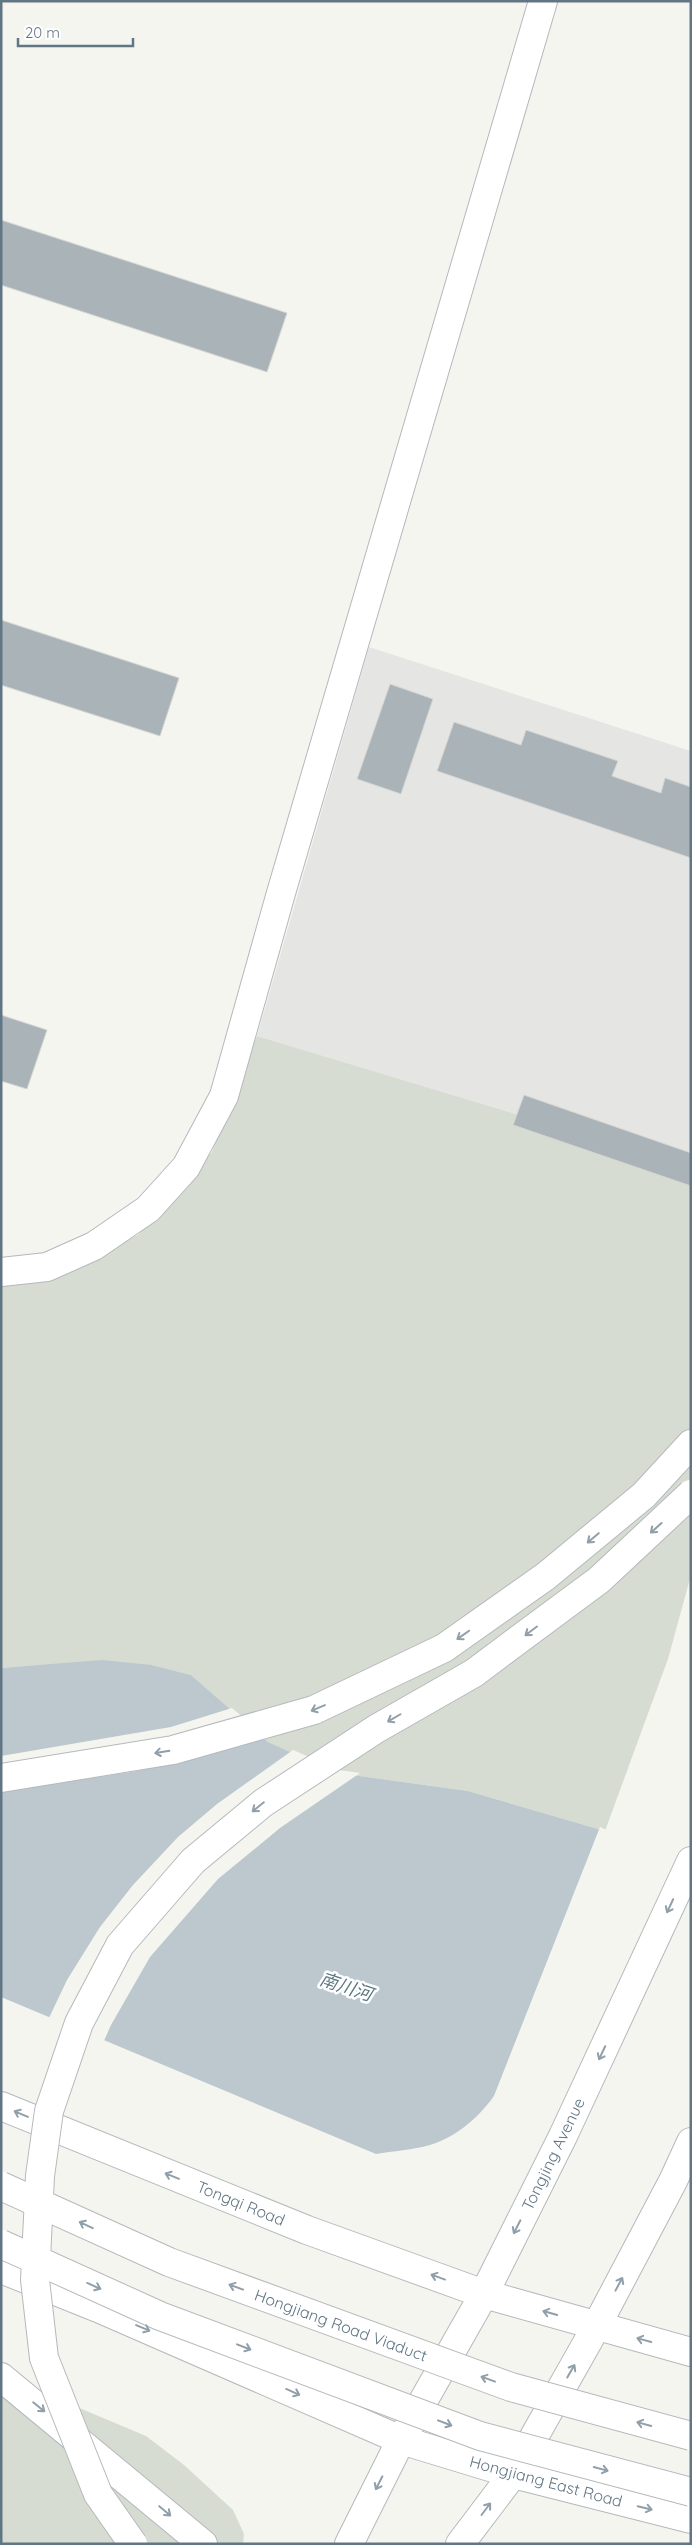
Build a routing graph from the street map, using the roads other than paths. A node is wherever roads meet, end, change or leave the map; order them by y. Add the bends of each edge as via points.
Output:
1 (542, 1) edge
2 (1, 1272) edge
3 (691, 1444) edge
4 (691, 1494) edge
5 (1, 1778) edge
6 (691, 1861) edge
7 (1, 2106) edge
8 (691, 2142) edge
9 (1, 2186) edge
10 (1, 2244) edge
11 (1, 2269) edge
12 (484, 2294) junction
13 (596, 2327) junction
14 (691, 2352) edge
15 (1, 2377) edge
16 (691, 2436) edge
17 (401, 2440) junction
18 (513, 2474) junction
19 (691, 2492) edge
20 (691, 2519) edge
21 (134, 2544) edge
22 (203, 2544) edge
23 (349, 2544) edge
24 (460, 2544) edge

1 - 2 main road via 224,1096 186,1167 148,1209 94,1246 47,1267
3 -> 5 main road via 644,1495 546,1576 444,1648 314,1710 173,1750
4 -> 21 main road, bridge via 599,1580 474,1673 376,1729 263,1803 193,1861 120,1945 83,2014 49,2111 40,2176 35,2280 44,2358 98,2494
6 -> 12 main road, Tongjing Avenue via 563,2136
12 -> 7 main road, Tongqi Road via 307,2230
13 -> 8 main road
16 -> 9 main road, Hongjiang Road Viaduct, bridge via 511,2387 169,2262
10 -> 19 main road, bridge via 160,2316 480,2436
11 -> 17 main road
13 -> 12 main road
12 - 17 main road, Tongjing Avenue
14 -> 13 main road
18 -> 13 main road
15 -> 22 main road, bridge
17 - 18 main road, Hongjiang East Road
17 -> 23 main road, Tongjing Avenue
18 -> 20 main road, Hongjiang East Road
24 -> 18 main road

